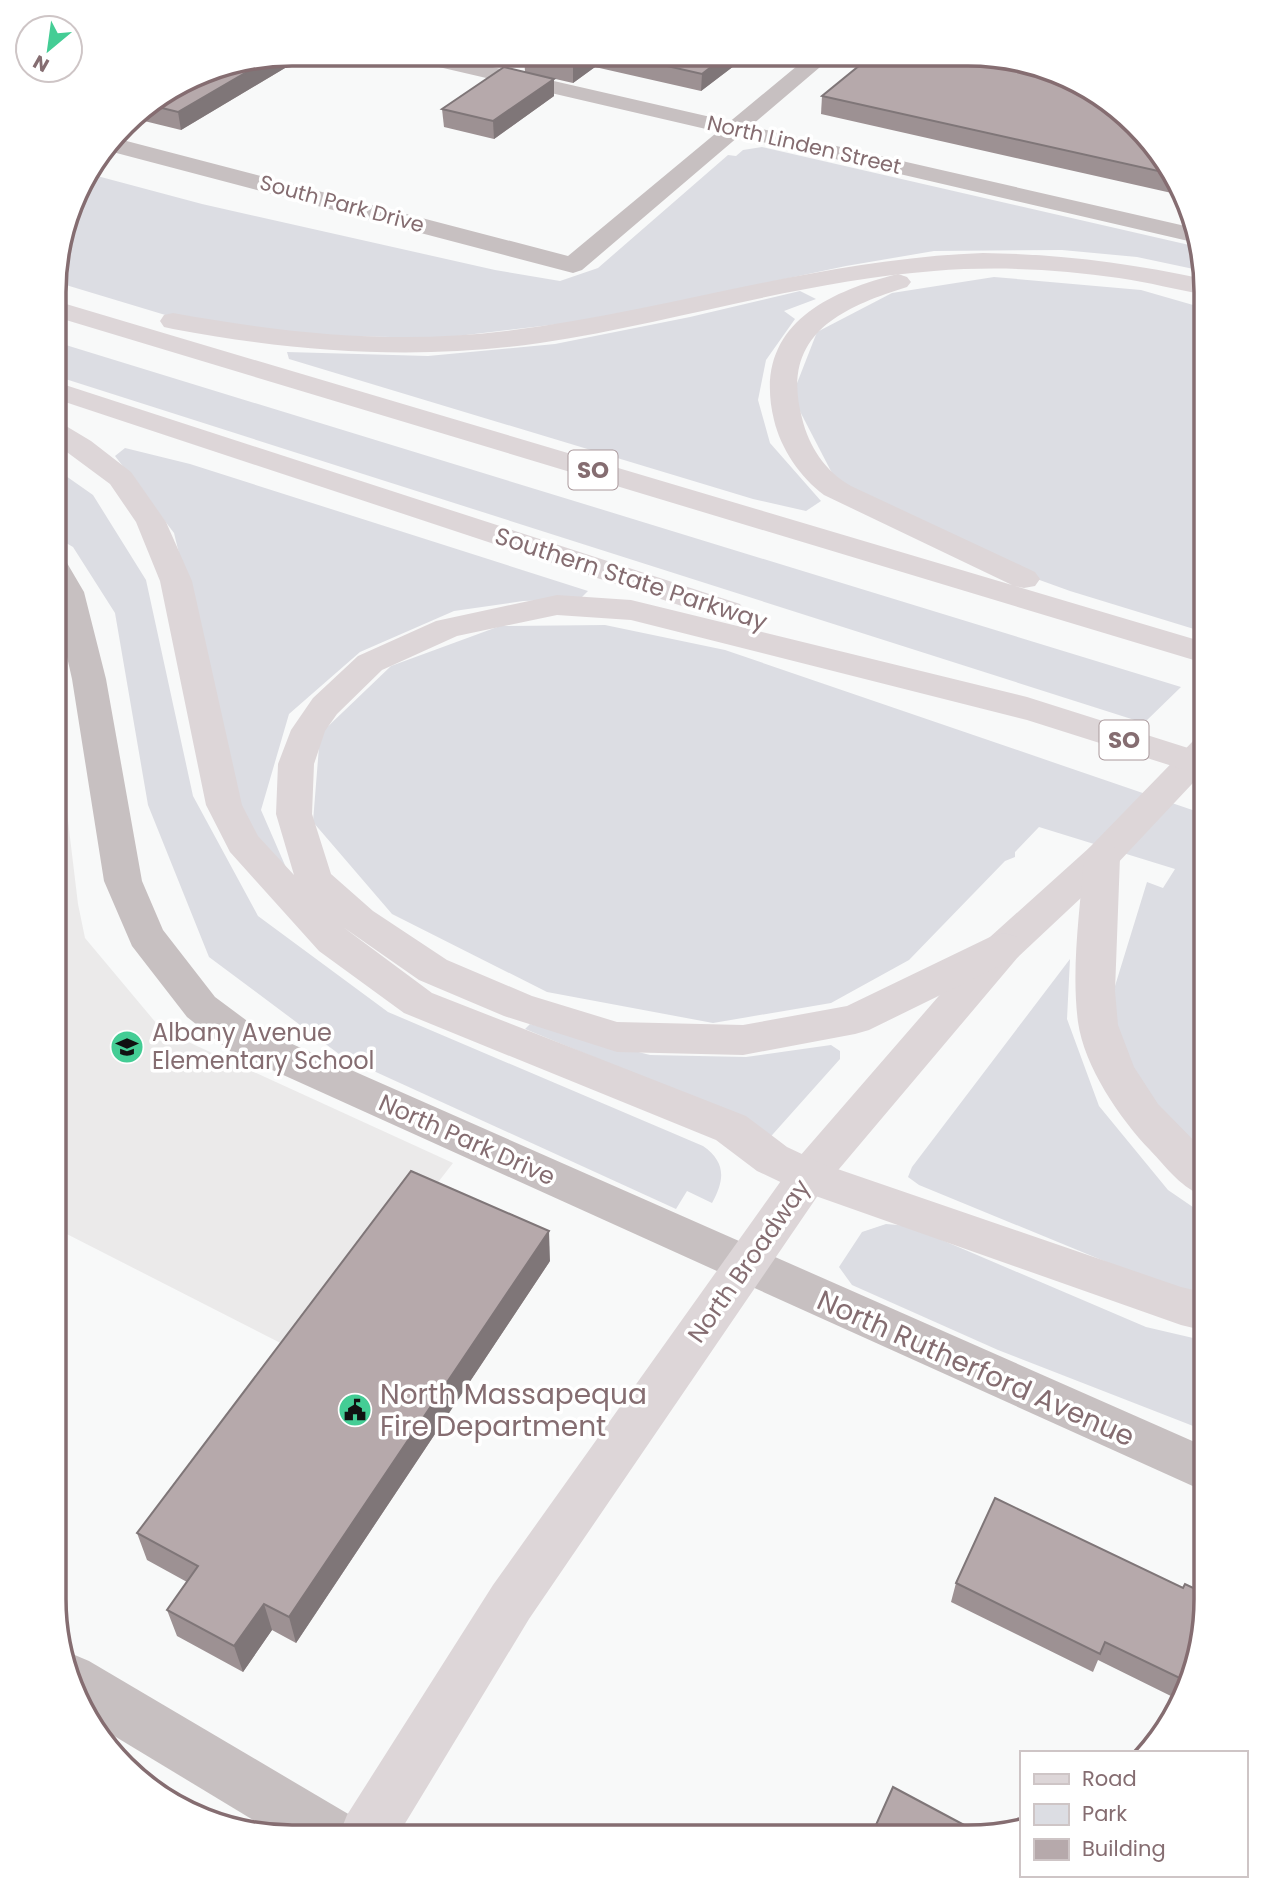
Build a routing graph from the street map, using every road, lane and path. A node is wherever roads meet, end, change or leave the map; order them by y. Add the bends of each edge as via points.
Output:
1 (810, 66) edge
2 (465, 67) edge
3 (735, 128) junction
4 (119, 146) edge
5 (1187, 234) edge
6 (1194, 284) edge
7 (1194, 293) edge
8 (66, 300) edge
9 (66, 312) edge
10 (66, 393) edge
11 (66, 438) edge
12 (66, 588) edge
13 (1129, 631) junction
14 (1194, 650) edge
15 (1041, 713) junction
16 (1194, 761) edge
17 (1194, 762) edge
18 (1102, 857) junction
19 (1004, 947) junction
20 (1194, 1168) edge
21 (808, 1176) junction
22 (745, 1265) junction
23 (1194, 1309) edge
24 (1194, 1465) edge
25 (86, 1688) edge
26 (313, 1825) edge
27 (373, 1825) edge

1 - 3 street
2 - 3 street, North Linden Street
3 - 4 street, South Park Drive via 573,265
3 - 5 street, North Linden Street
6 - 8 main road via 1075,264 936,263 848,272 600,326 410,346 243,335
7 - 13 main road via 1087,272 1025,268 970,269 912,278 872,289 820,314 793,341 782,368 781,405 797,447 828,484
9 - 13 main road, SO
10 - 15 main road, Southern State Parkway / SO
11 - 21 main road via 121,478 151,522 176,581 225,805 243,843 333,941 418,1003 731,1128 772,1159
12 - 22 street, North Park Drive via 89,679 123,881 146,936 201,1007 244,1040
13 - 14 main road, SO
15 - 17 main road, Southern State Parkway / SO
15 - 19 main road via 631,610 557,605 447,628 370,663 325,706 308,730 296,764 294,814 314,880 360,922 433,970 518,1006 617,1037 743,1041 855,1018
16 - 18 main road, North Broadway
18 - 19 main road, North Broadway
18 - 20 main road via 1098,1025 1115,1071 1143,1116
19 - 21 main road, North Broadway
21 - 22 main road, North Broadway
21 - 23 main road
22 - 24 street, North Rutherford Avenue
22 - 27 main road, North Broadway via 511,1602
25 - 26 street

